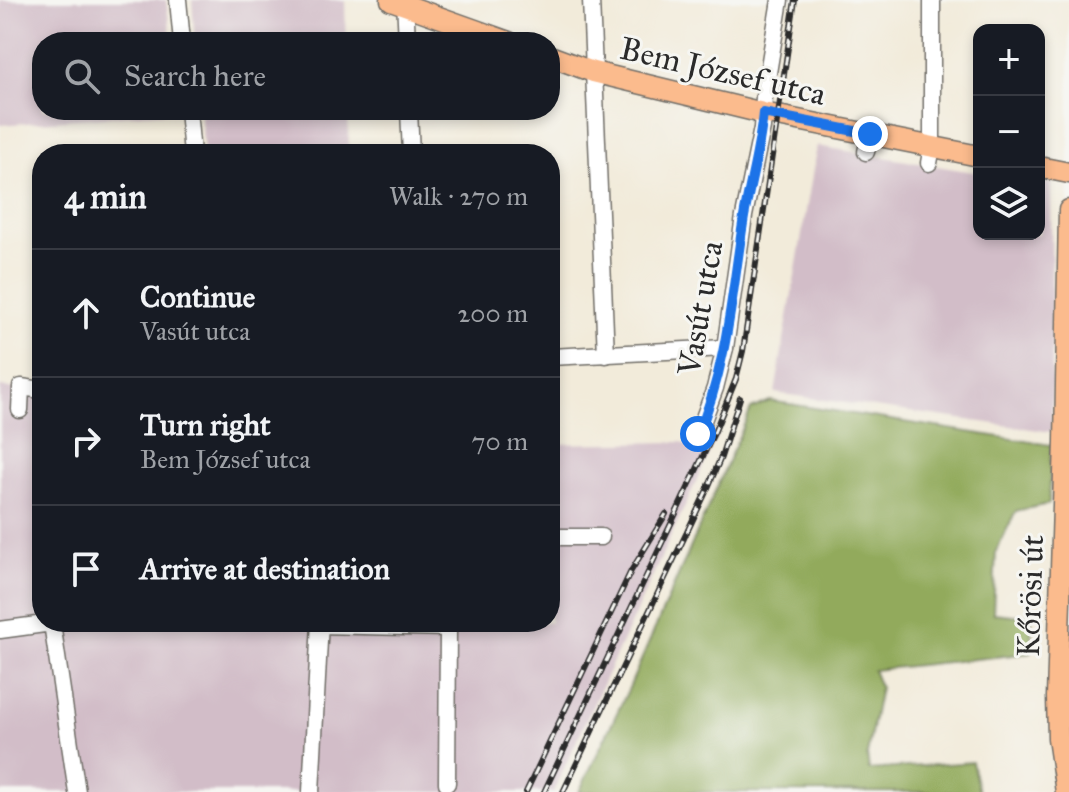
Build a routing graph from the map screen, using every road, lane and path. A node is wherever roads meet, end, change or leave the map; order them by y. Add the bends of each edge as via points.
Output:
1 (178, 0) edge
2 (591, 0) edge
3 (780, 0) edge
4 (932, 0) edge
5 (401, 2) edge
6 (181, 32) edge
7 (406, 32) edge
8 (482, 32) edge
9 (560, 60) edge
10 (593, 72) junction
11 (763, 113) junction
12 (189, 120) edge
13 (409, 120) edge
14 (191, 144) edge
15 (411, 144) edge
16 (930, 155) junction
17 (973, 156) edge
18 (1044, 168) edge
19 (1069, 173) edge
20 (1069, 210) edge
21 (725, 348) junction
22 (606, 355) junction
23 (560, 357) edge
24 (32, 389) edge
25 (20, 410) dead end
26 (698, 434) dead end
27 (560, 537) edge
28 (601, 537) dead end
29 (1065, 559) edge
30 (32, 626) edge
31 (0, 630) edge
32 (53, 632) edge
33 (320, 632) edge
34 (448, 632) edge
35 (1063, 706) edge
36 (447, 783) dead end
37 (77, 792) edge
38 (311, 792) edge
39 (1066, 792) edge

1 - 6 street
2 - 10 street
3 - 11 street, Vasút utca
4 - 16 street
5 - 7 street
5 - 8 main road
9 - 10 main road, Bem József utca
10 - 11 main road, Bem József utca
10 - 22 street
11 - 16 main road, Bem József utca
11 - 21 street, Vasút utca
12 - 14 street
13 - 15 street
16 - 17 main road, Bem József utca
18 - 19 main road
20 - 29 main road, Kőrösi út
21 - 22 street
21 - 26 street, Vasút utca
22 - 23 street
24 - 25 street via 21,387
27 - 28 street
29 - 35 main road, Kőrösi út
30 - 31 street
32 - 37 street
33 - 38 street
34 - 36 street
35 - 39 main road, Kőrösi út

